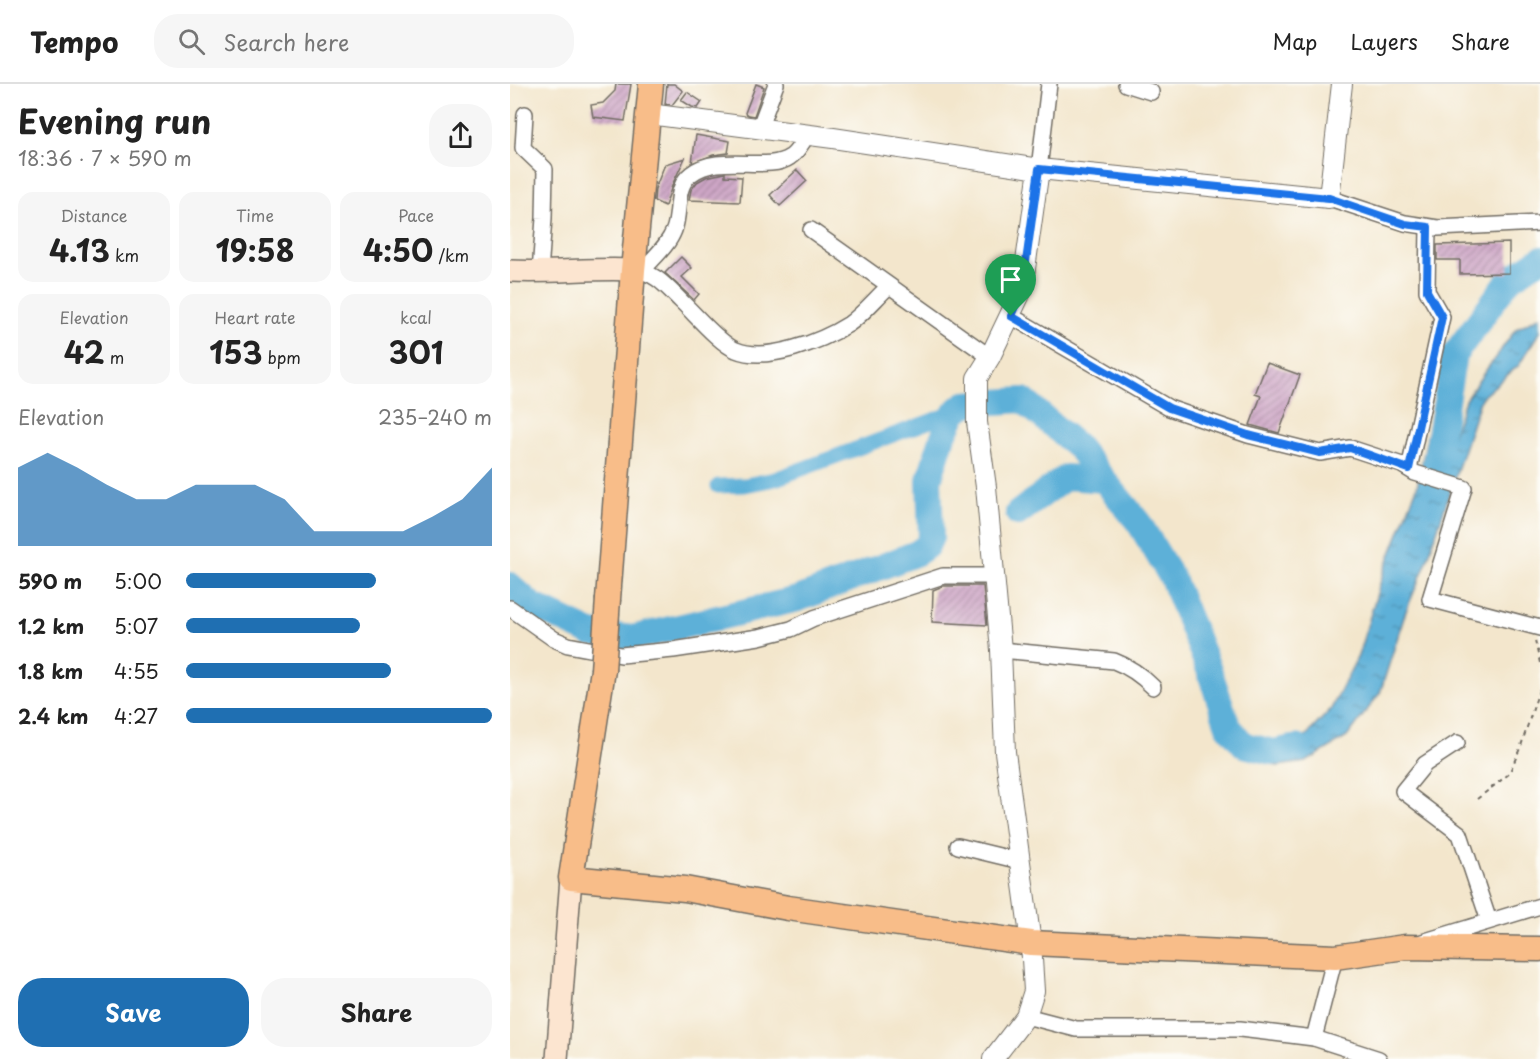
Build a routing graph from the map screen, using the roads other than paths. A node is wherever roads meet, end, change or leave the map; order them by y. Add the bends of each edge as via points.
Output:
1 (651, 84) edge
2 (776, 84) edge
3 (1049, 84) edge
4 (1126, 84) edge
5 (1342, 84) edge
6 (1151, 92) dead end
7 (525, 114) dead end
8 (649, 114) junction
9 (759, 129) junction
10 (807, 136) junction
11 (1039, 169) junction
12 (1329, 198) junction
13 (1540, 223) edge
14 (1428, 227) junction
15 (810, 230) dead end
16 (510, 270) edge
17 (638, 270) junction
18 (540, 272) junction
19 (889, 286) junction
20 (1011, 316) junction
21 (990, 357) junction
22 (1412, 471) junction
23 (995, 576) junction
24 (510, 608) edge
25 (1536, 627) edge
26 (1002, 650) junction
27 (1153, 687) dead end
28 (1457, 743) dead end
29 (958, 846) dead end
30 (1020, 861) junction
31 (571, 878) junction
32 (1540, 906) edge
33 (1490, 921) junction
34 (1031, 943) junction
35 (1405, 947) junction
36 (1540, 949) edge
37 (1335, 957) junction
38 (1026, 1016) junction
39 (1314, 1038) junction
40 (557, 1059) edge
41 (993, 1059) edge
42 (1379, 1059) edge

1 - 8 main road
2 - 9 street
3 - 11 street
4 - 6 street
5 - 12 street
7 - 18 street via 523,148 545,169
8 - 9 street
8 - 17 main road
9 - 10 street
10 - 11 street
10 - 17 street via 790,158 711,165 693,172 683,182 674,230 663,248
11 - 12 street
11 - 20 street via 1022,290
12 - 14 street via 1405,224
13 - 14 street
14 - 22 street via 1427,291 1442,317
15 - 19 street
16 - 18 main road
17 - 18 main road
17 - 19 street via 660,280 735,350 760,353 798,349 850,323
17 - 31 main road, bridge via 603,670
19 - 21 street
20 - 21 street
20 - 22 street via 1169,408 1248,435 1320,453 1350,448
21 - 23 street via 977,378 977,422
22 - 25 street via 1464,488 1430,599
23 - 24 street via 943,576 759,637 621,655 568,645
23 - 26 street
26 - 27 street via 1114,661 1128,666
26 - 30 street via 1005,752
28 - 33 street via 1425,764 1403,791 1460,834
29 - 30 street
30 - 34 street
31 - 34 main road via 685,889
31 - 40 main road
32 - 33 street
33 - 35 street
34 - 37 main road
34 - 38 street via 1034,991
35 - 36 main road
35 - 37 main road
37 - 39 street
38 - 39 street via 1076,1029 1240,1029
38 - 41 street
39 - 42 street

